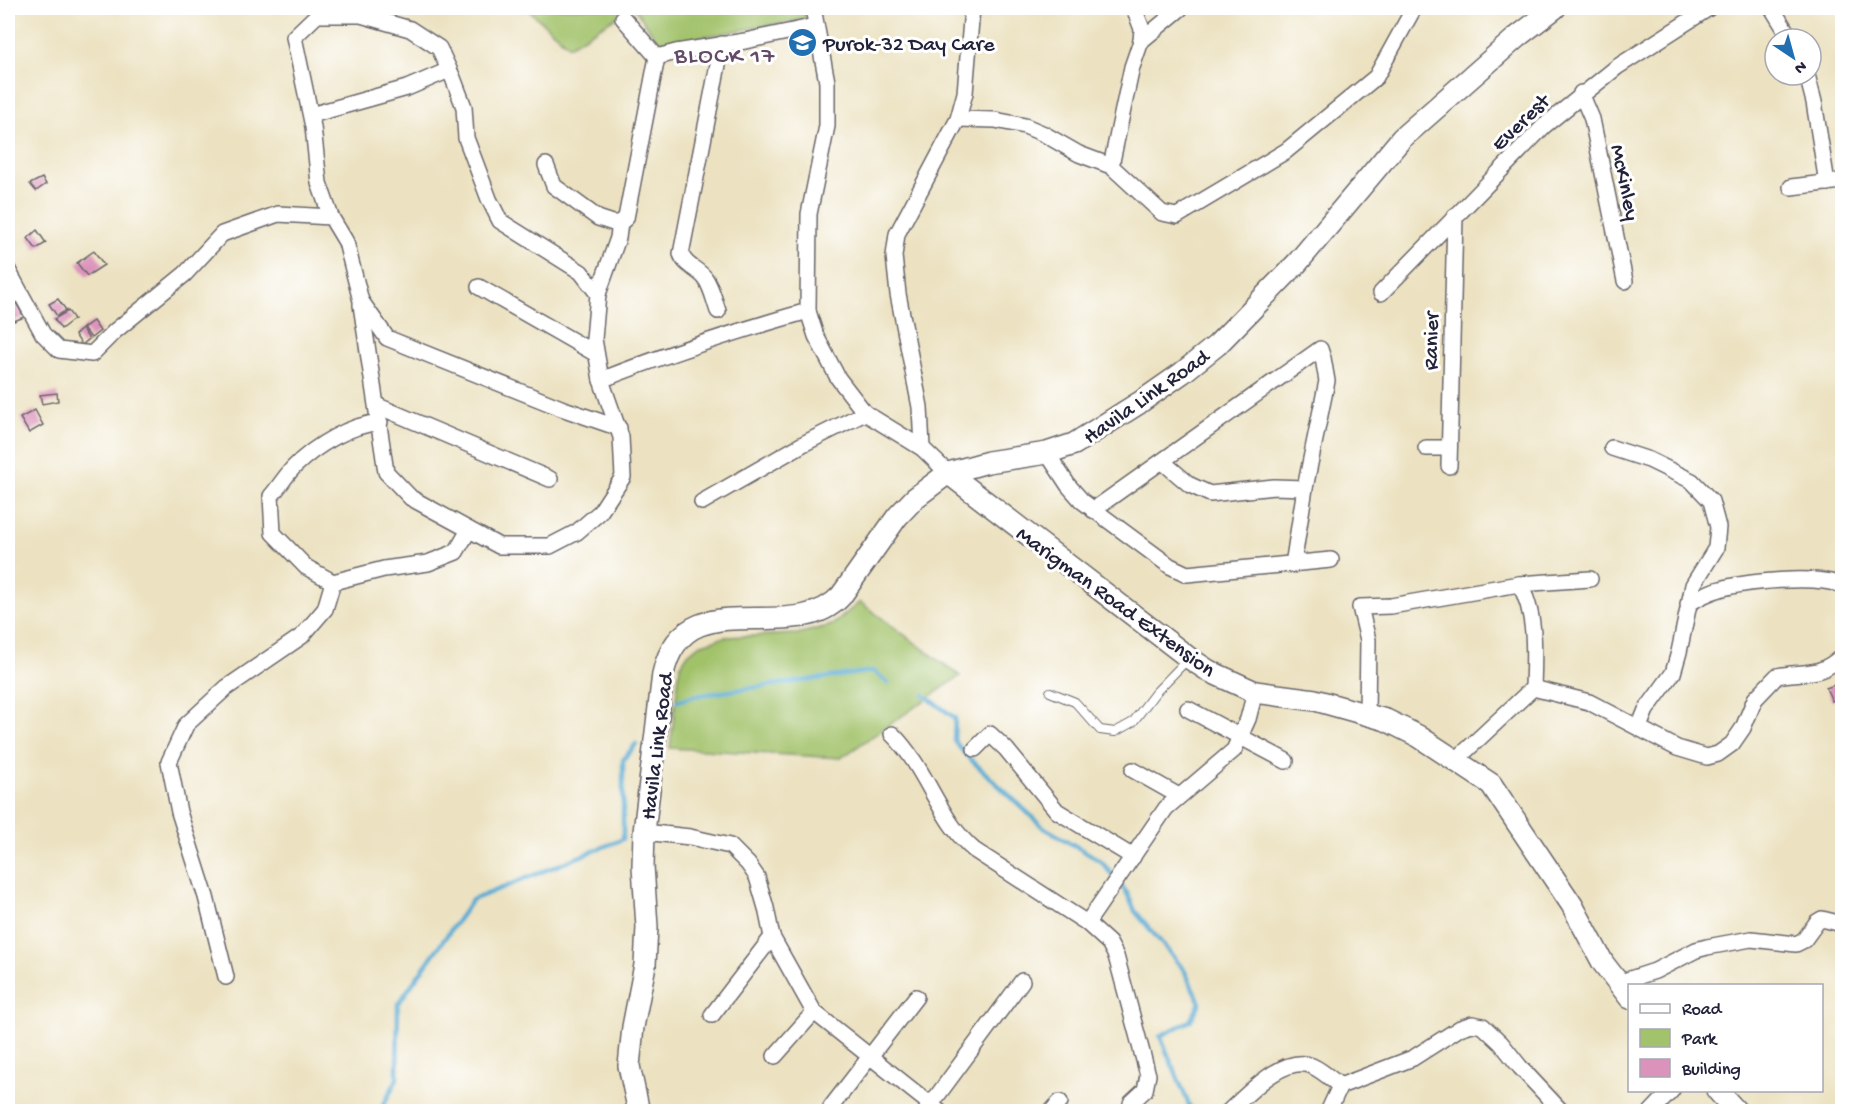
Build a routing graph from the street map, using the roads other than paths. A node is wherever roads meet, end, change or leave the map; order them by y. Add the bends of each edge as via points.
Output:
1 (813, 8) edge
2 (972, 8) edge
3 (1134, 8) edge
4 (1181, 8) edge
5 (1414, 8) edge
6 (1555, 8) edge
7 (1709, 8) edge
8 (1772, 8) edge
9 (623, 18) dead end
10 (816, 26) junction
11 (1784, 27) edge
12 (1141, 41) junction
13 (722, 44) junction
14 (657, 57) junction
15 (450, 70) junction
16 (1810, 87) edge
17 (1581, 93) junction
18 (311, 115) junction
19 (958, 119) junction
20 (546, 165) dead end
21 (1111, 166) junction
22 (1835, 182) edge
23 (1791, 187) dead end
24 (1455, 216) junction
25 (331, 217) junction
26 (620, 223) junction
27 (8, 270) edge
28 (1625, 281) dead end
29 (479, 287) dead end
30 (1381, 293) dead end
31 (598, 294) junction
32 (361, 301) junction
33 (718, 311) dead end
34 (807, 311) junction
35 (597, 354) junction
36 (601, 380) junction
37 (378, 406) junction
38 (865, 413) junction
39 (380, 422) junction
40 (619, 428) junction
41 (922, 448) junction
42 (1426, 448) dead end
43 (1449, 448) junction
44 (1612, 448) dead end
45 (1047, 453) junction
46 (1163, 462) junction
47 (1449, 466) dead end
48 (948, 473) junction
49 (550, 479) dead end
50 (1305, 488) junction
51 (702, 502) dead end
52 (1094, 510) junction
53 (469, 530) junction
54 (1331, 560) dead end
55 (1293, 564) junction
56 (1590, 579) dead end
57 (333, 582) junction
58 (1519, 584) junction
59 (1842, 585) edge
60 (1688, 604) junction
61 (1842, 656) edge
62 (1189, 658) junction
63 (1533, 688) junction
64 (1050, 692) dead end
65 (1256, 692) junction
66 (1188, 709) dead end
67 (1367, 715) junction
68 (1639, 727) junction
69 (892, 734) dead end
70 (1241, 737) junction
71 (975, 749) dead end
72 (1456, 759) junction
73 (1286, 761) dead end
74 (1133, 770) dead end
75 (1179, 796) junction
76 (644, 832) junction
77 (1133, 857) junction
78 (1087, 923) junction
79 (1842, 924) edge
80 (772, 937) junction
81 (226, 977) dead end
82 (1022, 981) dead end
83 (1634, 984) edge
84 (1624, 990) edge
85 (916, 997) dead end
86 (814, 1011) junction
87 (712, 1015) dead end
88 (775, 1056) dead end
89 (872, 1056) junction
90 (1340, 1086) junction
91 (1670, 1092) edge
92 (1719, 1092) edge
93 (1131, 1103) dead end
94 (831, 1107) dead end
95 (932, 1109) edge
96 (639, 1112) edge
97 (1228, 1112) edge
98 (1328, 1112) edge
99 (1562, 1112) edge
100 (1651, 1112) edge
101 (1737, 1112) edge

1 - 10 street
2 - 19 street via 965,93
3 - 12 street via 1142,28
4 - 12 street
5 - 21 street via 1376,77 1286,151 1177,216 1162,213
6 - 45 street, Havila Link Road via 1402,138 1298,262 1217,345 1102,428
7 - 17 street, Everest
8 - 11 street
9 - 14 street
10 - 13 street
10 - 34 street via 827,82 827,126 809,214
12 - 21 street via 1131,67
13 - 14 street
13 - 33 street via 681,254 683,262 708,284
14 - 26 street via 626,218
15 - 18 street via 407,88
15 - 18 street via 439,48 410,29 361,15 317,15 294,37
15 - 31 street via 464,107 466,138 500,221 581,272
16 - 22 street
17 - 24 street, Everest
17 - 28 street, McKinley via 1592,119 1628,260
18 - 25 street via 319,183
19 - 21 street via 1025,126
19 - 41 street via 897,234 894,256 920,407
20 - 26 street via 554,186 598,218
22 - 23 street
24 - 30 street, Everest
24 - 43 street, Ranier
25 - 27 street via 278,214 222,234 185,274 92,354 59,350 43,334
25 - 32 street via 346,242
26 - 31 street
29 - 35 street
31 - 35 street via 594,339
32 - 37 street
32 - 40 street via 387,338
34 - 36 street via 658,357
34 - 38 street via 838,378
35 - 36 street
36 - 40 street
37 - 39 street
37 - 49 street
38 - 41 street
38 - 51 street
39 - 53 street via 386,472 411,498
39 - 57 street via 364,424 327,442 294,467 271,496 273,532 306,567
40 - 53 street via 623,477 600,512 577,532 550,546 499,546
41 - 48 street
42 - 43 street
43 - 47 street, Ranier
44 - 60 street via 1692,481 1711,501 1718,527 1716,548 1692,585
45 - 48 street, Havila Link Road
45 - 52 street via 1068,485
46 - 50 street via 1190,485 1210,494
46 - 50 street via 1320,349 1327,381
46 - 52 street
48 - 62 street, Marigman Road Extension
48 - 76 street, Havila Link Road via 897,517 832,606 806,615 713,620 698,624 673,646 663,674
50 - 55 street
52 - 55 street via 1170,566 1187,574
53 - 57 street via 456,552 428,563
54 - 55 street
56 - 58 street
57 - 81 street via 325,609 302,636 226,688 186,724 169,762 178,812 206,897
58 - 63 street via 1532,624
58 - 67 street via 1360,608 1368,640
59 - 60 street via 1782,580 1720,589
60 - 68 street via 1673,673 1646,710
61 - 68 street via 1819,672 1777,676 1755,699 1732,744 1718,754 1707,757 1677,748
62 - 64 lane via 1133,722 1115,732 1100,730 1075,702
62 - 65 street, Marigman Road Extension
63 - 68 street via 1589,702
63 - 72 street
65 - 67 street, Marigman Road Extension via 1315,700
65 - 70 street
66 - 70 street
67 - 72 street, Marigman Road Extension via 1386,720
69 - 78 street via 916,761 960,838
70 - 73 street
70 - 75 street via 1234,750
71 - 77 street via 990,735 1057,811
72 - 84 street, Marigman Road Extension via 1491,784
74 - 75 street
75 - 77 street via 1166,808
76 - 80 street via 730,846 757,877
76 - 96 street, Havila Link Road via 645,965 629,1066
77 - 78 street
78 - 93 street via 1109,943 1116,956 1148,1075 1145,1090
79 - 83 street via 1822,919 1796,944 1751,939 1696,950
80 - 86 street
80 - 87 street
82 - 95 street
85 - 89 street
86 - 88 street
86 - 89 street
89 - 94 street
89 - 95 street
90 - 97 street via 1310,1065 1294,1064 1280,1069
90 - 98 street
90 - 99 street via 1413,1058 1472,1024 1483,1026 1501,1043
91 - 100 street
92 - 101 street

